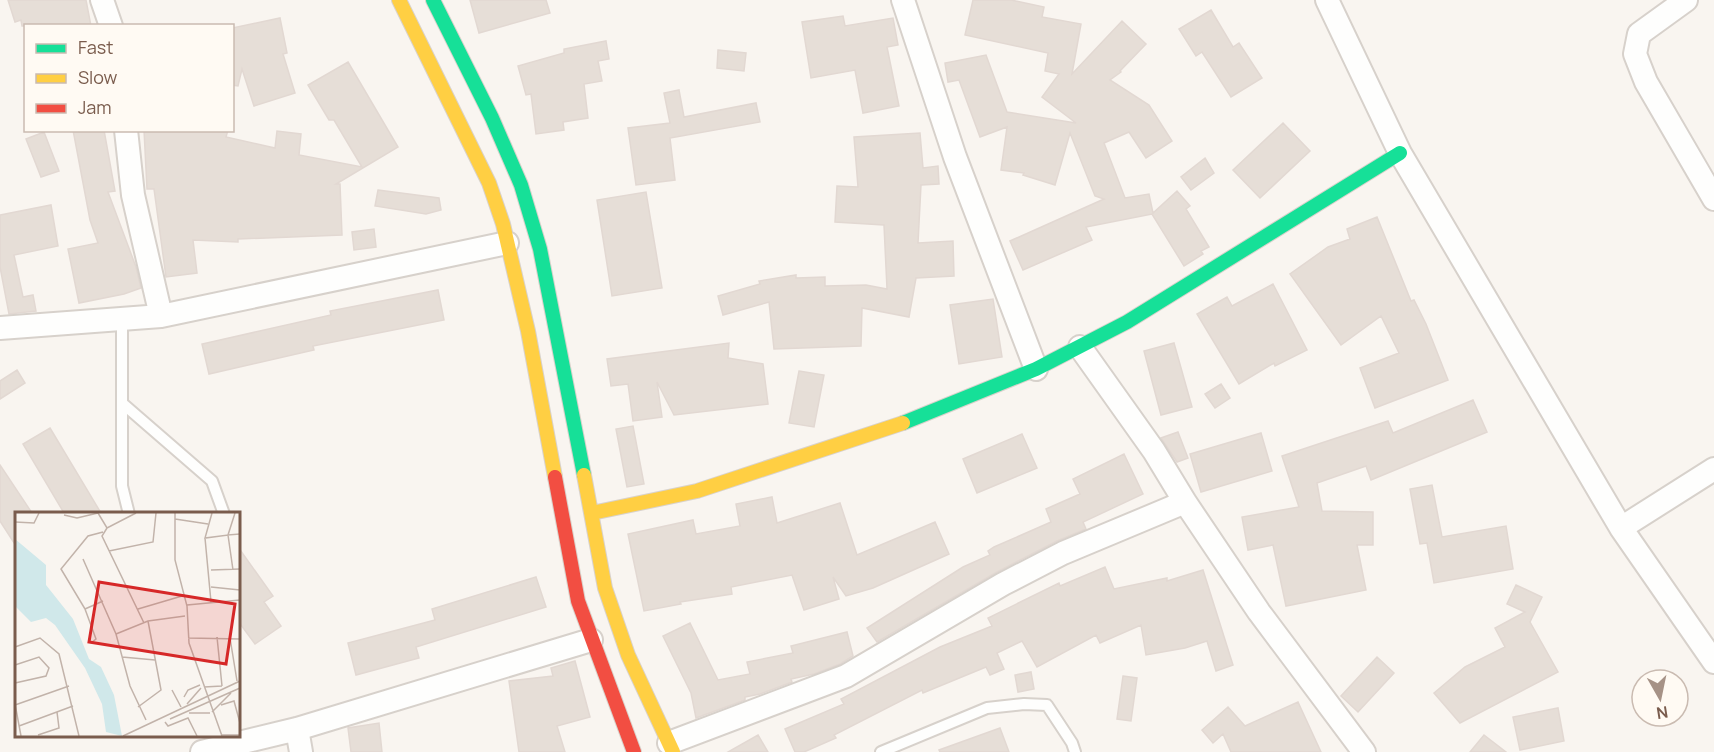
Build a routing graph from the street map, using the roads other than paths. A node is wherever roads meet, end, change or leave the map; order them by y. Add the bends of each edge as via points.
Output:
1 (102, 0) edge
2 (399, 0) edge
3 (433, 0) edge
4 (903, 0) edge
5 (1327, 0) edge
6 (1686, 0) edge
7 (110, 24) edge
8 (126, 132) edge
9 (1400, 153) junction
10 (1714, 199) edge
11 (507, 243) junction
12 (161, 316) junction
13 (122, 319) junction
14 (0, 328) edge
15 (1080, 347) junction
16 (1036, 369) junction
17 (122, 403) junction
18 (1714, 469) edge
19 (1185, 502) junction
20 (129, 512) edge
21 (224, 512) edge
22 (592, 513) junction
23 (1621, 528) junction
24 (591, 640) junction
25 (1714, 662) edge
26 (297, 729) junction
27 (671, 748) edge
28 (202, 752) edge
29 (301, 752) edge
30 (634, 752) edge
31 (881, 752) edge
32 (1075, 752) edge
33 (1364, 752) edge

1 - 7 street
2 - 11 main road via 489,183
3 - 22 main road via 521,185 540,249
4 - 16 street via 954,157
5 - 9 street
6 - 10 street via 1639,34 1635,54 1646,82
8 - 12 street via 133,195
9 - 15 main road
9 - 23 street
11 - 12 street
11 - 24 main road via 528,331 578,601
12 - 13 street
13 - 14 street
13 - 17 lane
15 - 16 main road
15 - 19 street
16 - 22 main road via 927,415 819,452 697,491
17 - 20 lane via 122,486
17 - 21 lane via 212,481
18 - 23 street
19 - 27 street via 1023,573 846,676
19 - 33 street via 1259,612
22 - 27 main road via 605,588 628,655
23 - 25 street
24 - 26 street
24 - 30 main road
26 - 28 street
26 - 29 street
31 - 32 lane via 987,708 1024,704 1047,705

